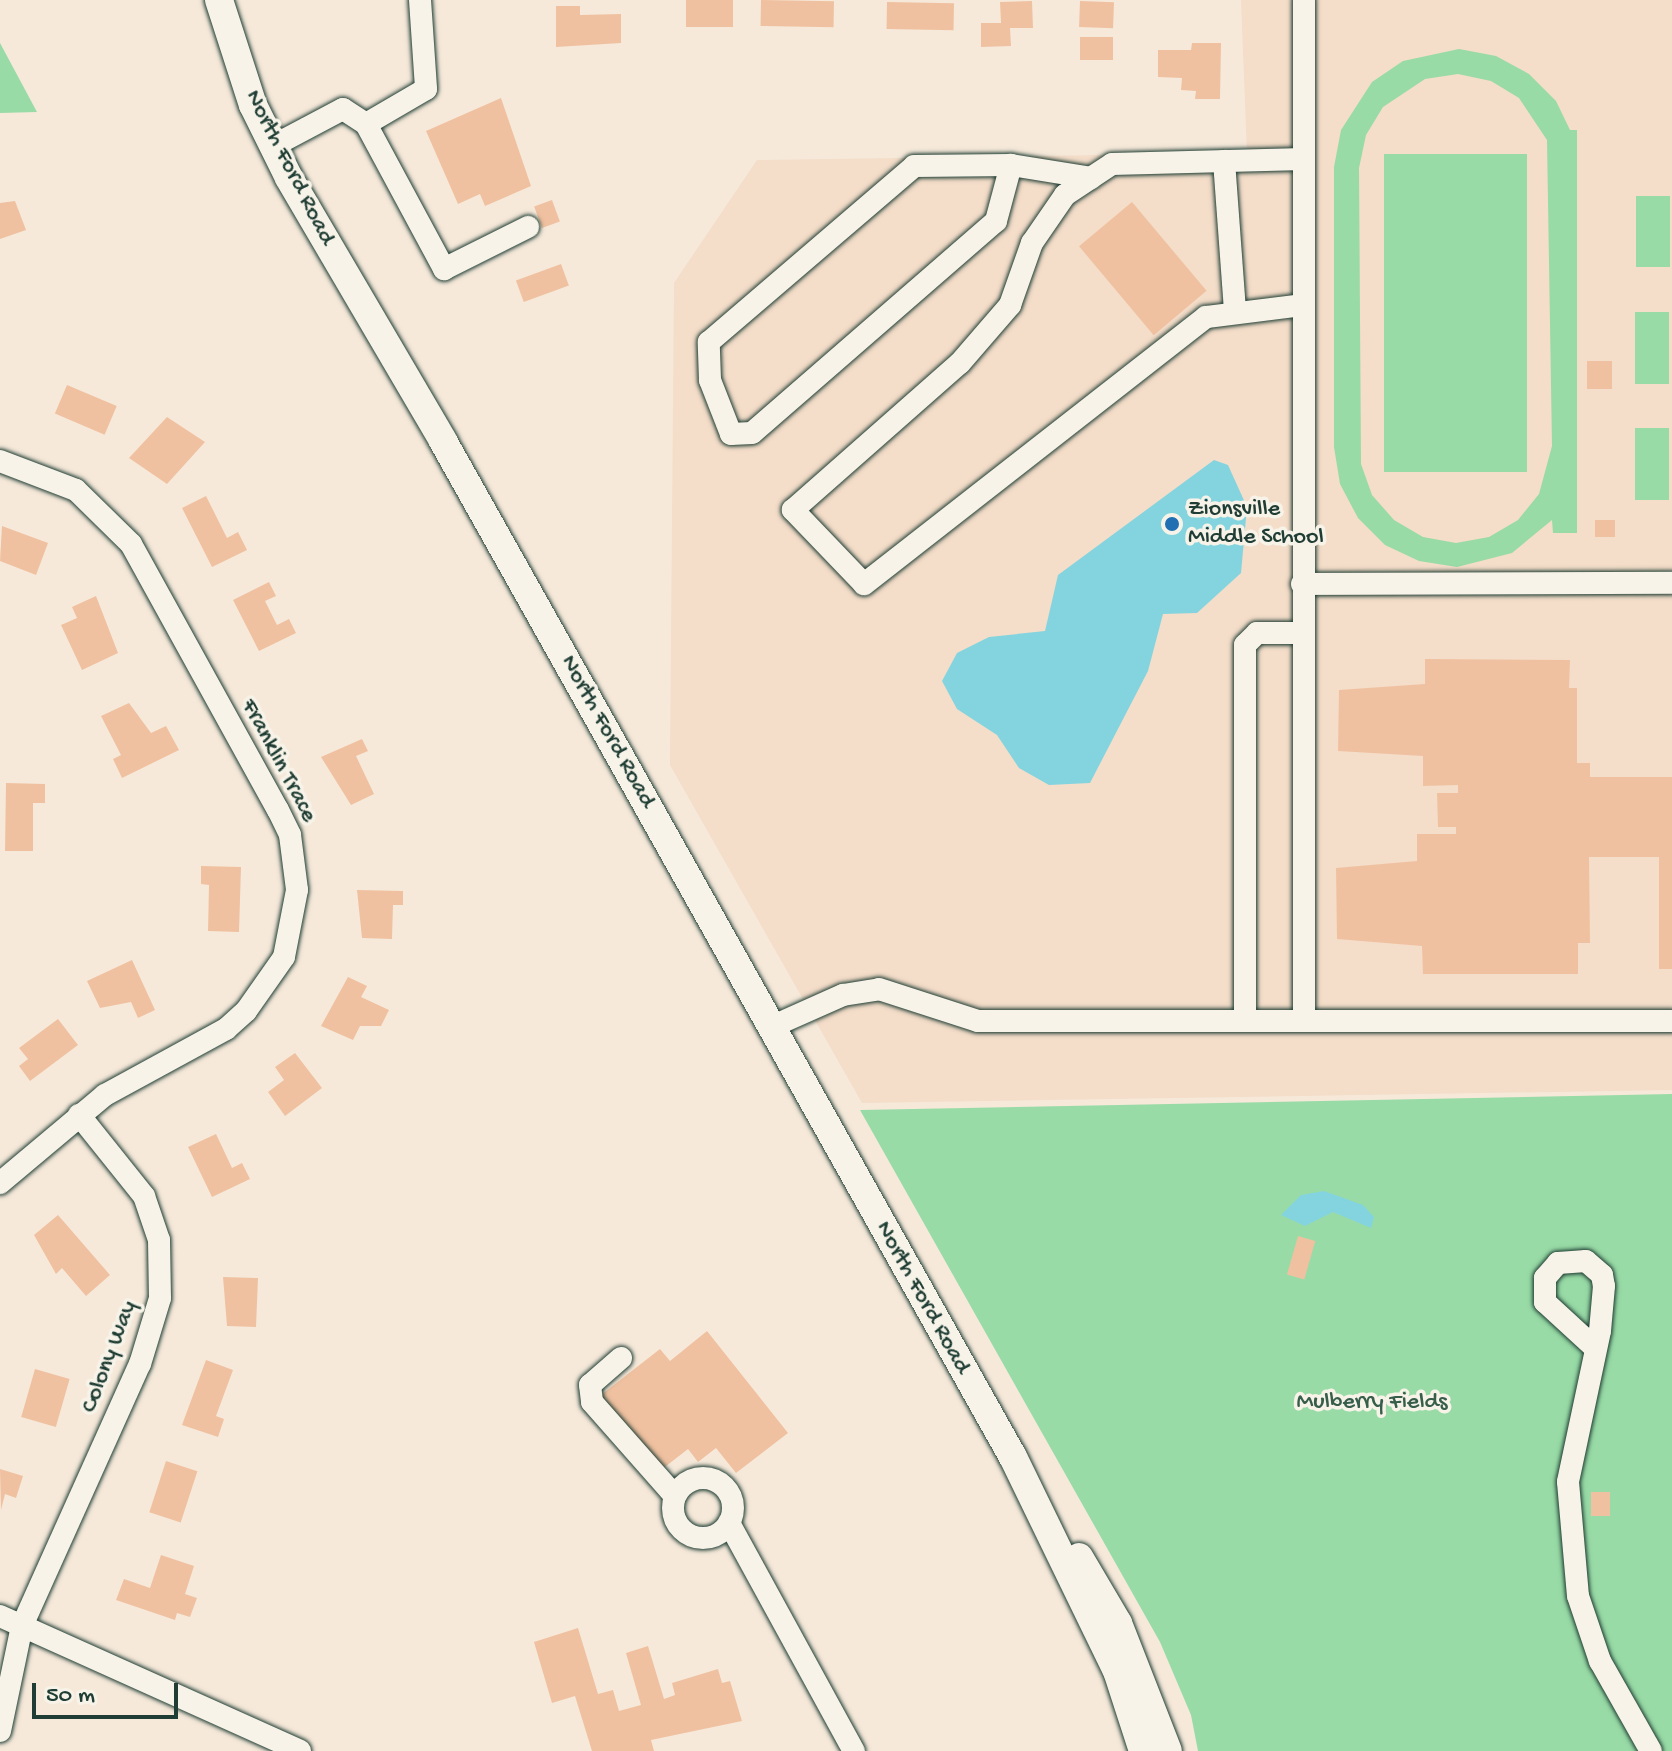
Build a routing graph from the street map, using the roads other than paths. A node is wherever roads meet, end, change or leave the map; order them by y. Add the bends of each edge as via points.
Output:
1 (219, 0) edge
2 (420, 0) edge
3 (1304, 0) edge
4 (366, 124) junction
5 (273, 146) junction
6 (1304, 159) junction
7 (1224, 161) junction
8 (1011, 165) junction
9 (1091, 178) junction
10 (528, 227) dead end
11 (1303, 305) junction
12 (1235, 311) junction
13 (0, 461) edge
14 (1672, 583) edge
15 (1302, 584) junction
16 (1304, 633) junction
17 (1245, 1021) junction
18 (1304, 1021) junction
19 (1672, 1021) edge
20 (771, 1027) junction
21 (79, 1115) junction
22 (0, 1183) edge
23 (1595, 1348) dead end
24 (621, 1358) dead end
25 (1013, 1457) junction
26 (675, 1496) junction
27 (729, 1523) junction
28 (0, 1616) edge
29 (22, 1626) junction
30 (0, 1731) edge
31 (300, 1751) edge
32 (854, 1751) edge
33 (1143, 1751) edge
34 (1168, 1751) edge
35 (1651, 1751) edge

1 - 5 main road, North Ford Road
2 - 4 street via 426,89
3 - 6 street
4 - 5 street via 343,109
4 - 10 street via 444,269
5 - 20 main road, North Ford Road
6 - 7 street
6 - 11 street
7 - 9 street via 1112,164
7 - 12 street
8 - 8 street via 914,166 709,342 710,380 731,434 752,433 996,221
8 - 9 street
9 - 12 street via 1065,195 1032,243 1010,305 960,363 793,510 864,584 1206,317
11 - 12 street
11 - 15 street
13 - 21 street, Franklin Trace via 76,490 131,544 278,810 295,865 291,936 246,1011
14 - 15 street
15 - 16 street
16 - 17 street via 1257,633 1245,645
16 - 18 street
17 - 18 street
17 - 20 street via 978,1021 879,989 843,995
18 - 19 street
20 - 25 main road, North Ford Road
21 - 22 street, Franklin Trace
21 - 29 street, Colony Way via 144,1196 159,1240 160,1298 140,1364
23 - 35 street via 1568,1482 1574,1569 1600,1661
24 - 26 street via 590,1385 592,1402
25 - 33 main road, North Ford Road via 1117,1671
25 - 34 main road, North Ford Road via 1033,1477 1118,1623
26 - 27 street via 678,1525 694,1537 714,1536
26 - 27 street via 697,1478 716,1481 733,1504
27 - 32 street
28 - 29 street
29 - 30 street, Colony Way
29 - 31 street

